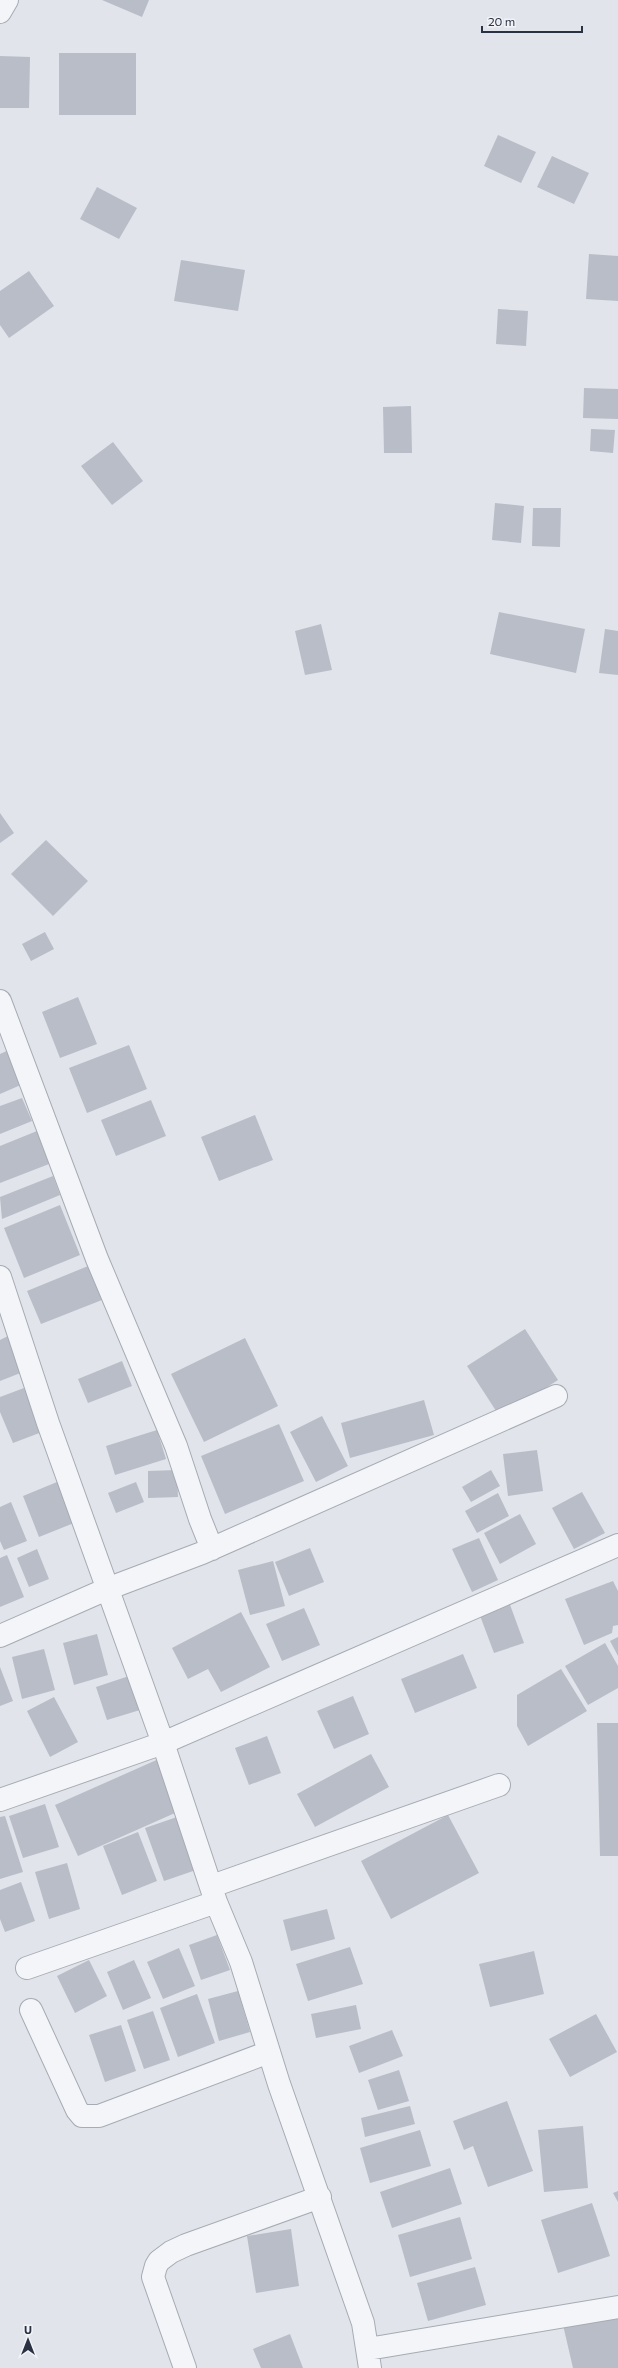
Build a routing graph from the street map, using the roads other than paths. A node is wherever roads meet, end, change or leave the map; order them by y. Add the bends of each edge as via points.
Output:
1 (7, 0) edge
2 (0, 12) edge
3 (0, 1001) edge
4 (0, 1277) edge
5 (556, 1396) dead end
6 (618, 1545) edge
7 (212, 1549) junction
8 (107, 1589) junction
9 (0, 1636) edge
10 (163, 1743) junction
11 (499, 1785) dead end
12 (0, 1800) edge
13 (214, 1894) junction
14 (27, 1968) dead end
15 (31, 2010) dead end
16 (269, 2052) junction
17 (320, 2197) junction
18 (618, 2307) edge
19 (369, 2358) edge
20 (185, 2368) edge

1 - 2 street
3 - 7 street via 97,1259 176,1446
4 - 8 street
5 - 7 street
6 - 10 street
7 - 8 street
8 - 9 street
8 - 10 street
10 - 12 street
10 - 13 street
11 - 13 street
13 - 14 street
13 - 16 street via 241,1962
15 - 16 street via 82,2116 99,2116
16 - 17 street
17 - 19 street via 363,2323
17 - 20 street via 186,2245 171,2252 156,2266 154,2283
18 - 19 street

